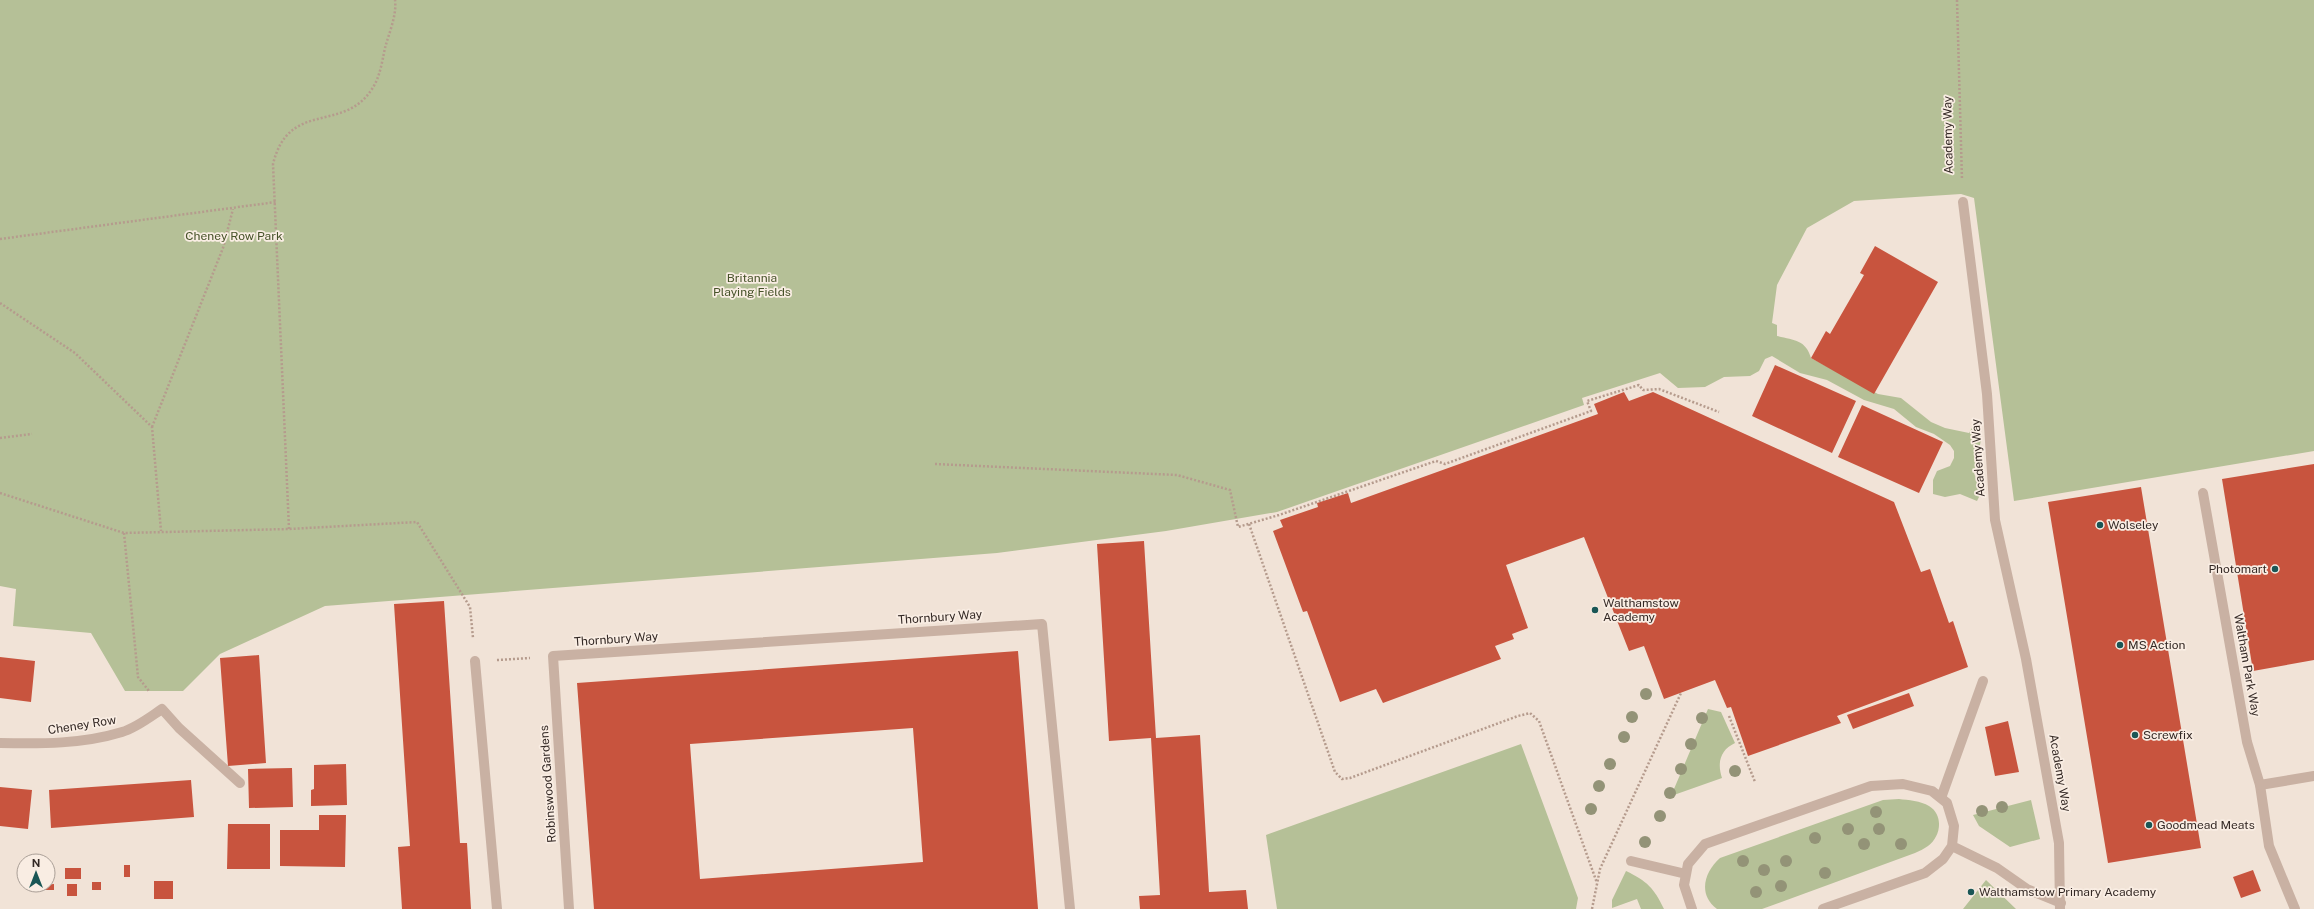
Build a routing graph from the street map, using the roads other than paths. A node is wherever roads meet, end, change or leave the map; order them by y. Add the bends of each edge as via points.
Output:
1 (1963, 202) road end
2 (2203, 493) dead end
3 (553, 656) joint
4 (475, 662) road end
5 (1983, 681) dead end
6 (0, 743) edge
7 (2314, 776) edge
8 (240, 783) dead end
9 (2260, 785) junction
10 (1941, 798) junction
11 (1952, 846) junction
12 (1631, 861) dead end
13 (1686, 874) junction
14 (2061, 906) edge
15 (497, 909) edge
16 (569, 909) edge
17 (1070, 909) edge
18 (1692, 909) edge
19 (1823, 909) edge
20 (2295, 909) edge

1 - 14 street, Academy Way via 1987,394 1995,520 2026,659 2059,843
2 - 9 street, Waltham Park Way via 2247,742
3 - 16 street, Robinswood Gardens
3 - 17 street, Thornbury Way via 1042,624
4 - 15 street
5 - 10 street
6 - 8 street, Cheney Row via 46,744 124,732 162,710
7 - 9 street
9 - 20 street, Waltham Park Way via 2269,846
10 - 11 street via 1947,803 1954,826
10 - 13 street via 1932,791 1903,784 1871,786 1705,844 1688,864
11 - 14 street via 1997,868 2027,889
11 - 19 street via 1943,859 1925,873
12 - 13 street
13 - 18 street via 1684,885

